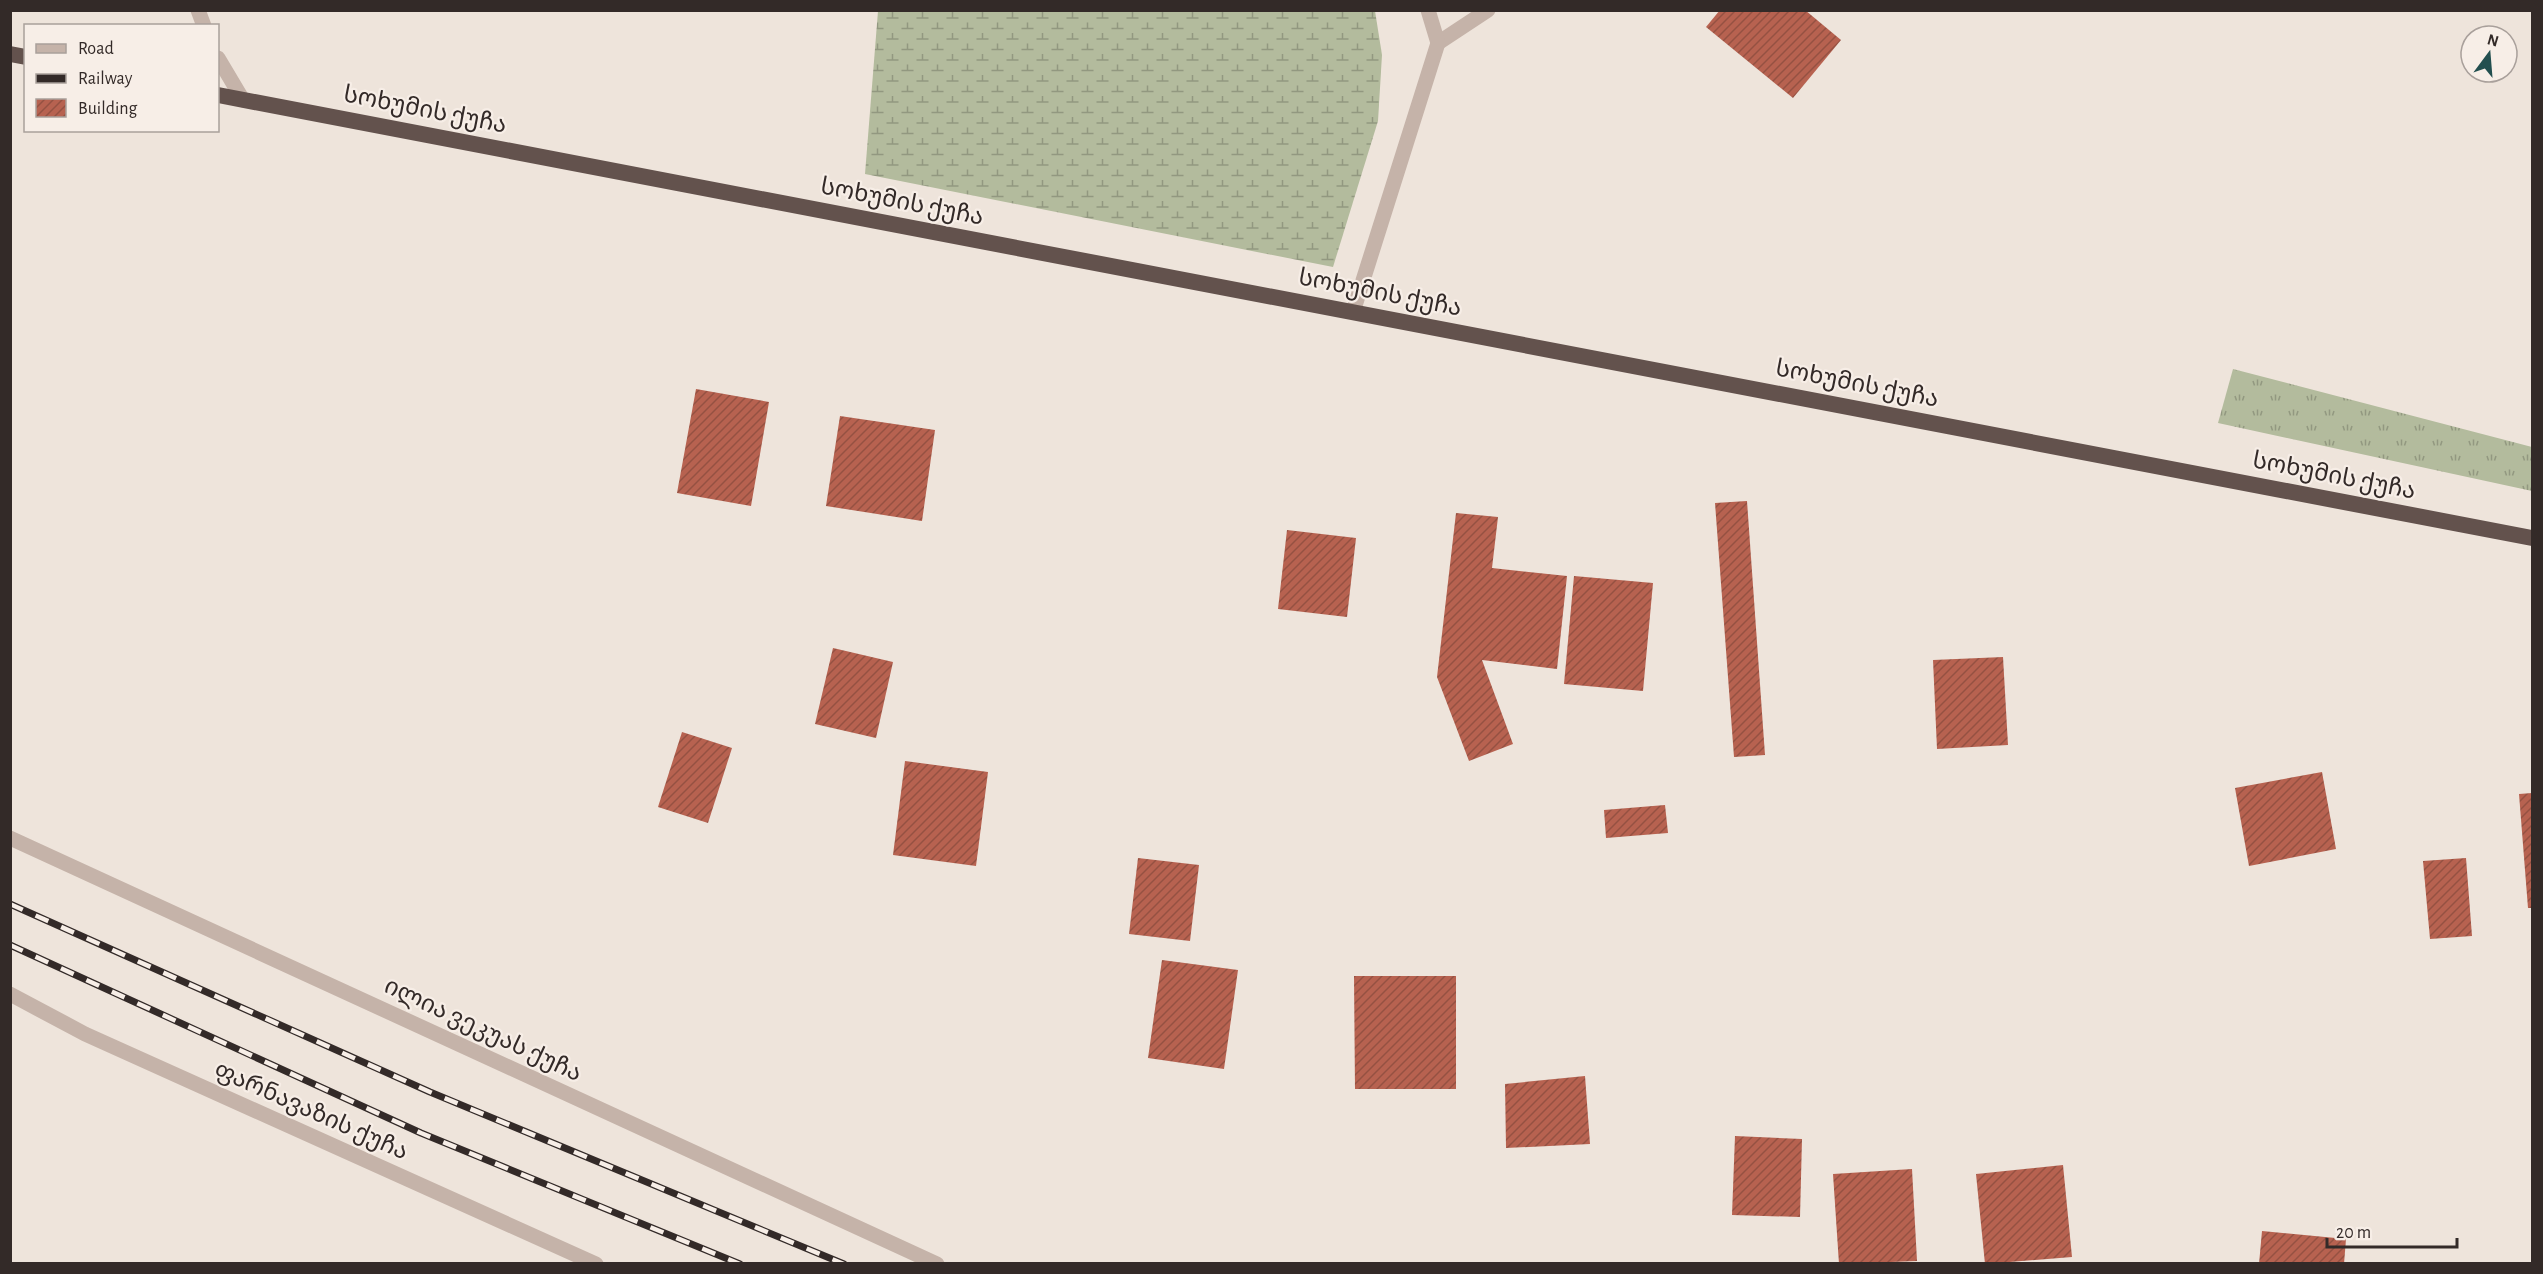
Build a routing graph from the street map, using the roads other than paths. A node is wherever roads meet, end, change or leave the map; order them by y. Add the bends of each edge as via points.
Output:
1 (1428, 10) edge
2 (1488, 10) edge
3 (1438, 43) junction
4 (219, 60) edge
5 (219, 95) edge
6 (243, 100) junction
7 (1353, 312) junction
8 (2532, 538) edge
9 (10, 838) edge
10 (10, 994) edge
11 (596, 1263) edge
12 (937, 1263) edge

1 - 3 street
2 - 3 street
3 - 7 street
4 - 6 street
5 - 6 highway, სოხუმის ქუჩა
6 - 7 highway, სოხუმის ქუჩა
7 - 8 highway, სოხუმის ქუჩა
9 - 12 street, ილია ვეკუას ქუჩა
10 - 11 street, ფარნავაზის ქუჩა via 85,1034

